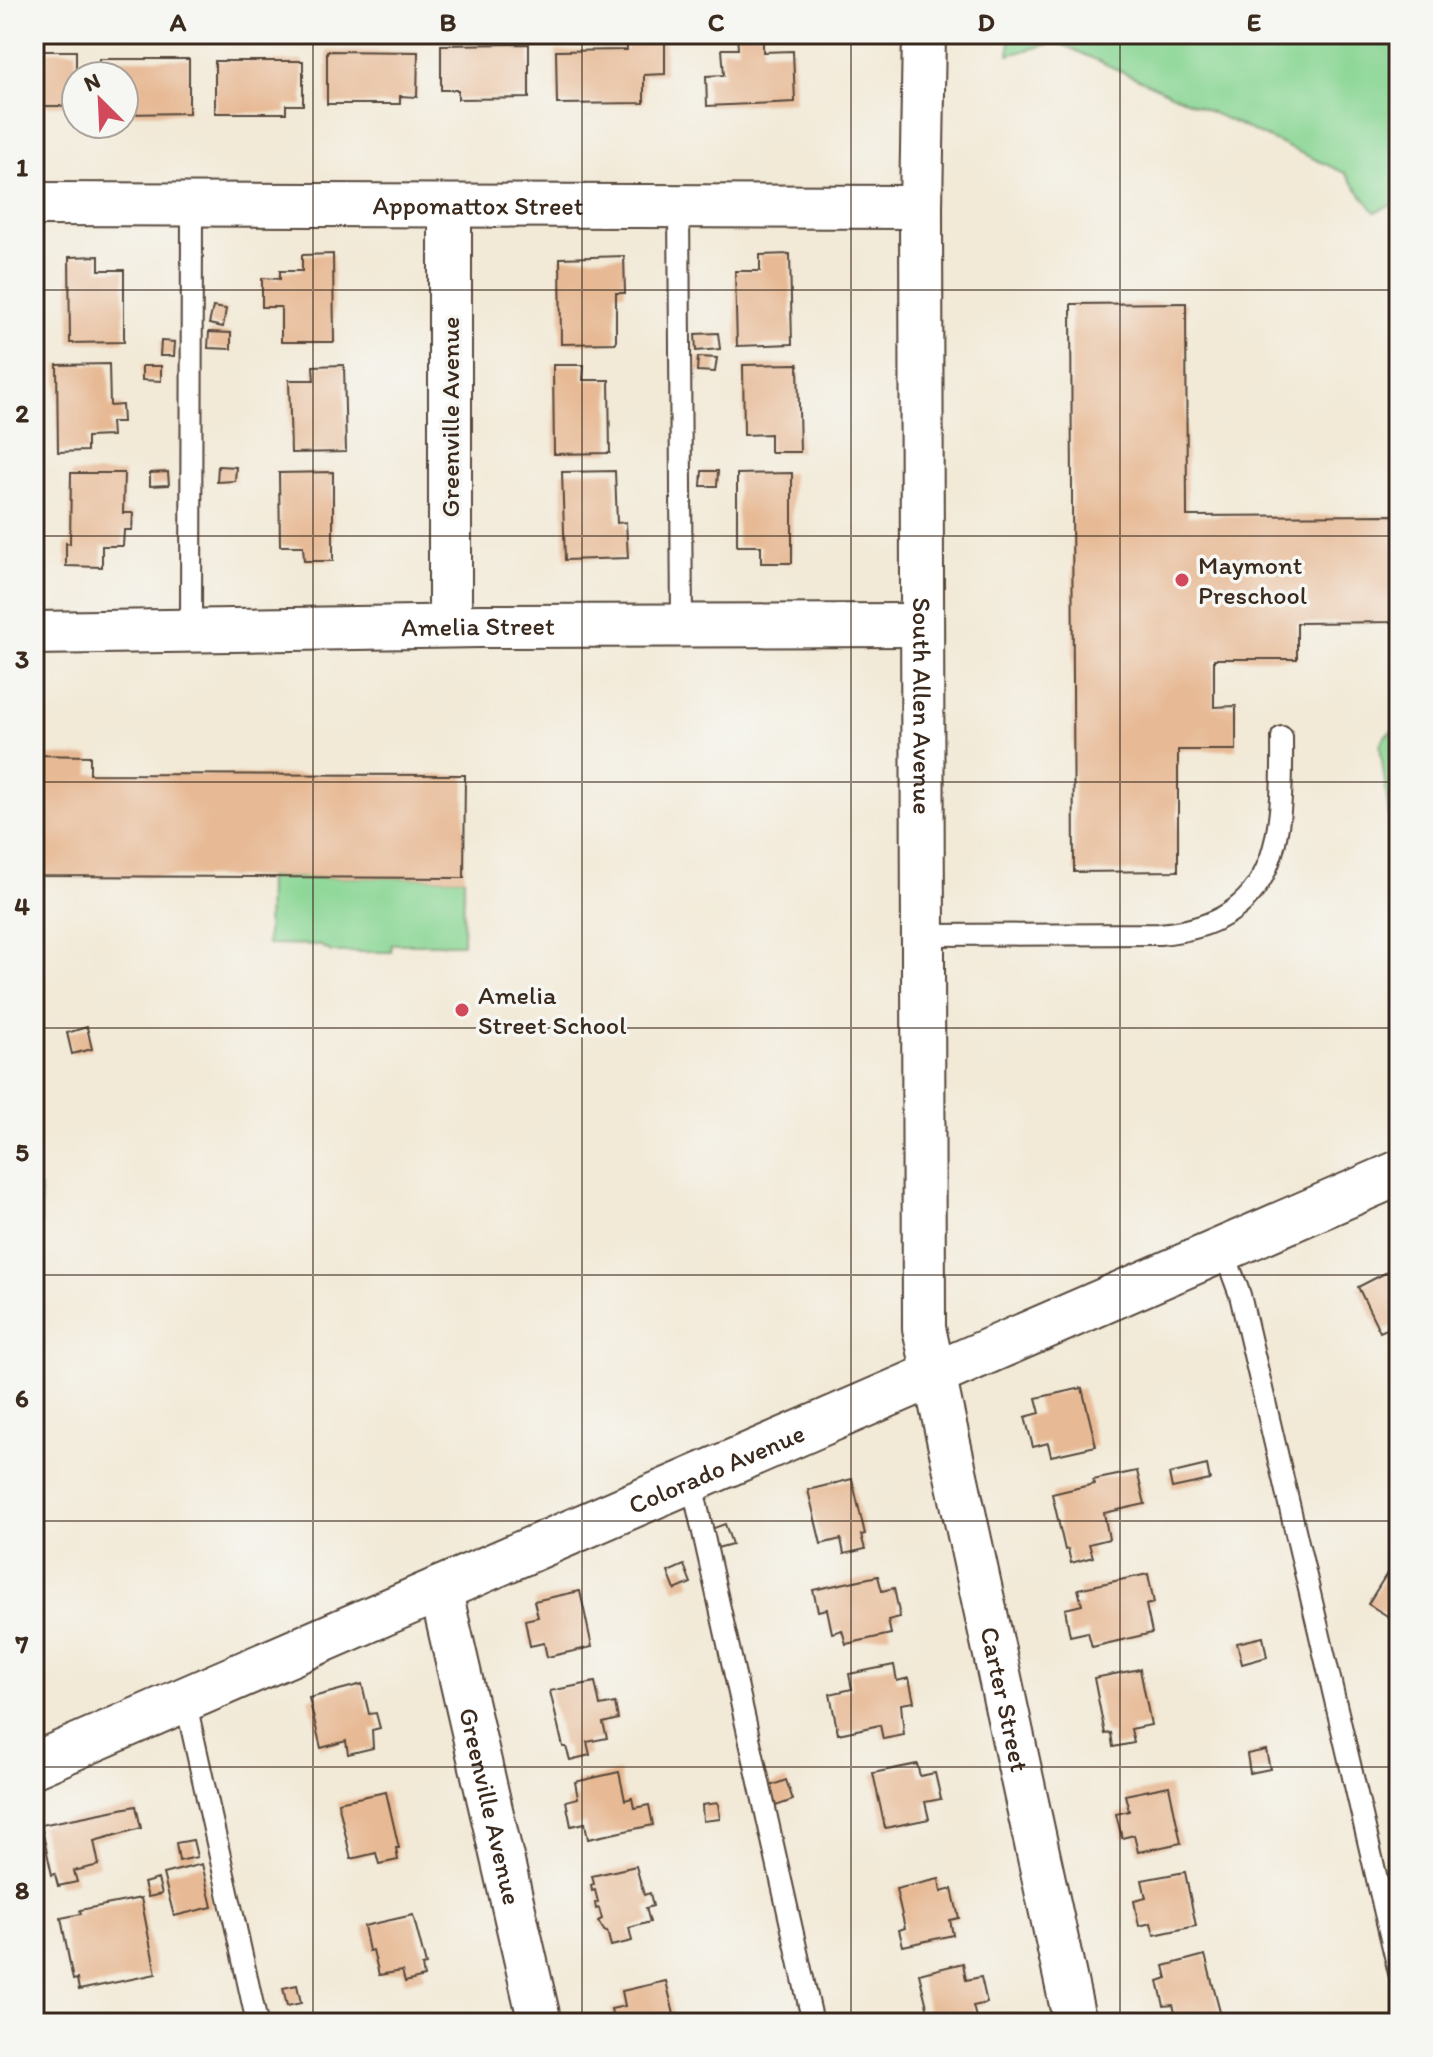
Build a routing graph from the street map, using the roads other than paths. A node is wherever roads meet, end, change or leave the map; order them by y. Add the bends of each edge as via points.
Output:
1 (924, 34) edge
2 (34, 204) edge
3 (192, 206) junction
4 (450, 207) junction
5 (921, 207) junction
6 (679, 208) junction
7 (682, 625) junction
8 (922, 625) junction
9 (450, 626) junction
10 (191, 630) junction
11 (34, 633) edge
12 (1282, 737) dead end
13 (921, 935) junction
14 (1399, 1173) edge
15 (1223, 1249) junction
16 (933, 1375) junction
17 (691, 1479) junction
18 (440, 1588) junction
19 (185, 1699) junction
20 (34, 1765) edge
21 (1399, 1973) edge
22 (257, 2023) edge
23 (540, 2023) edge
24 (813, 2023) edge
25 (1075, 2023) edge

1 - 5 street, South Allen Avenue
2 - 3 street, Appomattox Street
3 - 4 street, Appomattox Street
3 - 10 lane
4 - 6 street, Appomattox Street
4 - 9 street, Greenville Avenue
5 - 6 street, Appomattox Street
5 - 8 street, South Allen Avenue
6 - 7 lane
7 - 8 street, Amelia Street
7 - 9 street, Amelia Street
8 - 13 street, South Allen Avenue
9 - 10 street, Amelia Street
10 - 11 street, Amelia Street
12 - 13 lane via 1283,802 1277,841 1262,879 1244,902 1214,922 1187,932 1159,934
13 - 16 street, South Allen Avenue via 924,1328
14 - 15 street, Colorado Avenue
15 - 16 street, Colorado Avenue
15 - 21 lane via 1240,1295
16 - 17 street, Colorado Avenue
16 - 25 street, Carter Street
17 - 18 street, Colorado Avenue
17 - 24 lane
18 - 19 street, Colorado Avenue
18 - 23 street, Greenville Avenue
19 - 20 street, Colorado Avenue
19 - 22 lane

